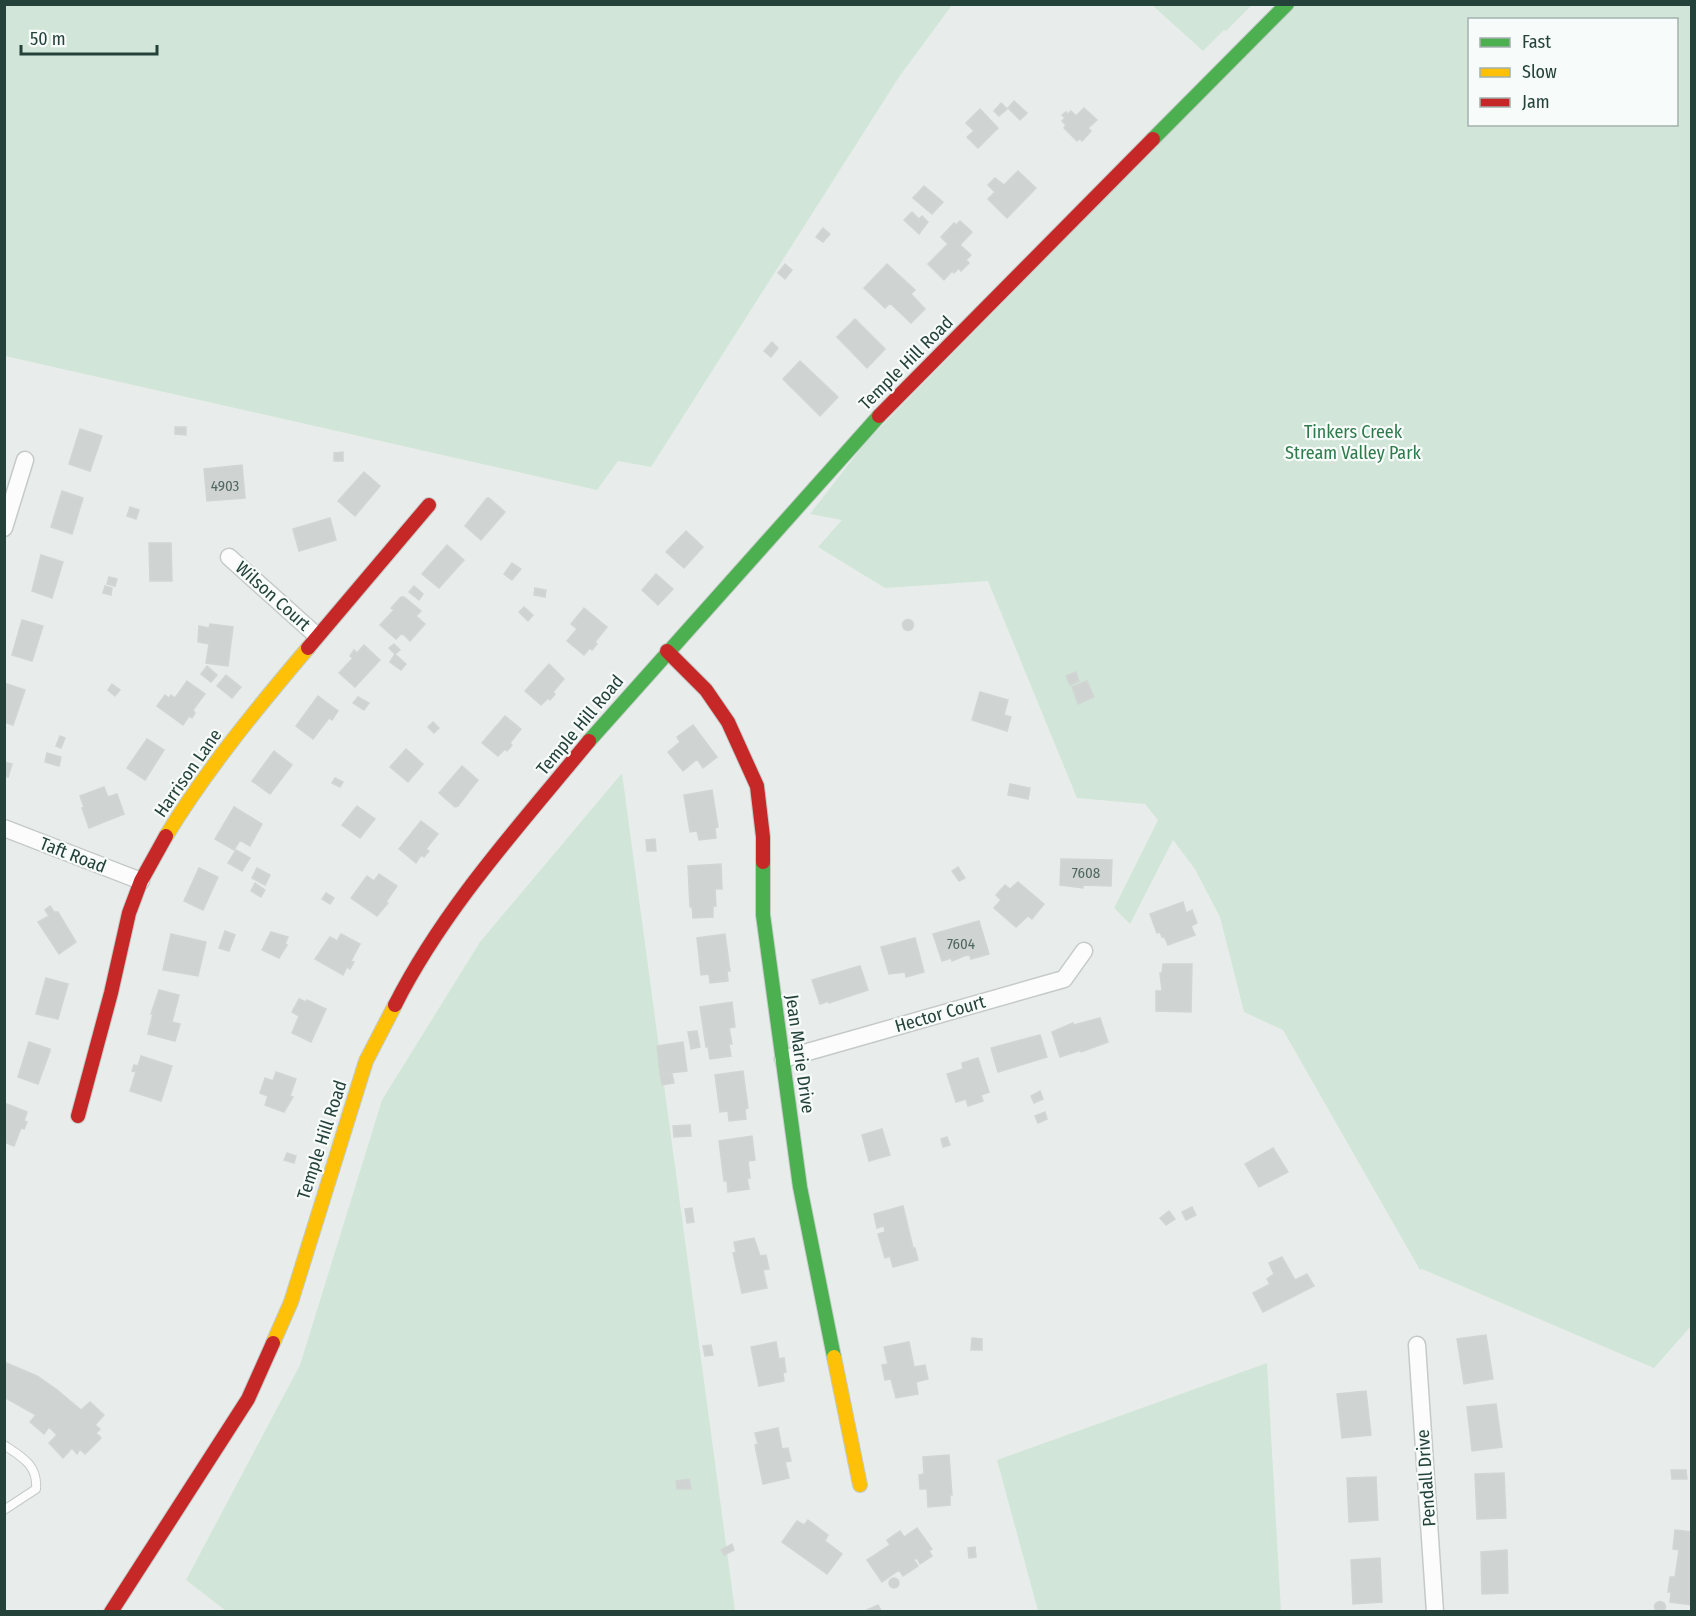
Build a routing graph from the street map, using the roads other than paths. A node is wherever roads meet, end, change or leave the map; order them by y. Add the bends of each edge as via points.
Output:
1 (1287, 4) edge
2 (25, 460) dead end
3 (429, 505) dead end
4 (4, 528) edge
5 (229, 557) dead end
6 (316, 635) junction
7 (667, 651) junction
8 (4, 828) edge
9 (141, 881) junction
10 (1084, 951) dead end
11 (783, 1059) junction
12 (78, 1116) dead end
13 (1417, 1345) dead end
14 (4, 1445) edge
15 (860, 1485) dead end
16 (4, 1510) edge
17 (111, 1611) edge
18 (1435, 1611) edge

1 - 7 main road, Temple Hill Road via 873,422
2 - 4 street
3 - 6 main road, Harrison Lane
5 - 6 street, Wilson Court
6 - 9 main road, Harrison Lane via 206,775
7 - 11 main road, Jean Marie Drive via 706,690 728,722 757,786 764,837 763,915
7 - 17 main road, Temple Hill Road via 495,856 408,979 366,1061 291,1302 248,1400
8 - 9 street, Taft Road
9 - 12 main road, Harrison Lane
10 - 11 street, Hector Court via 1064,979
11 - 15 main road, Jean Marie Drive via 800,1187
13 - 18 street, Pendall Drive
14 - 16 lane via 30,1463 37,1479 36,1489

